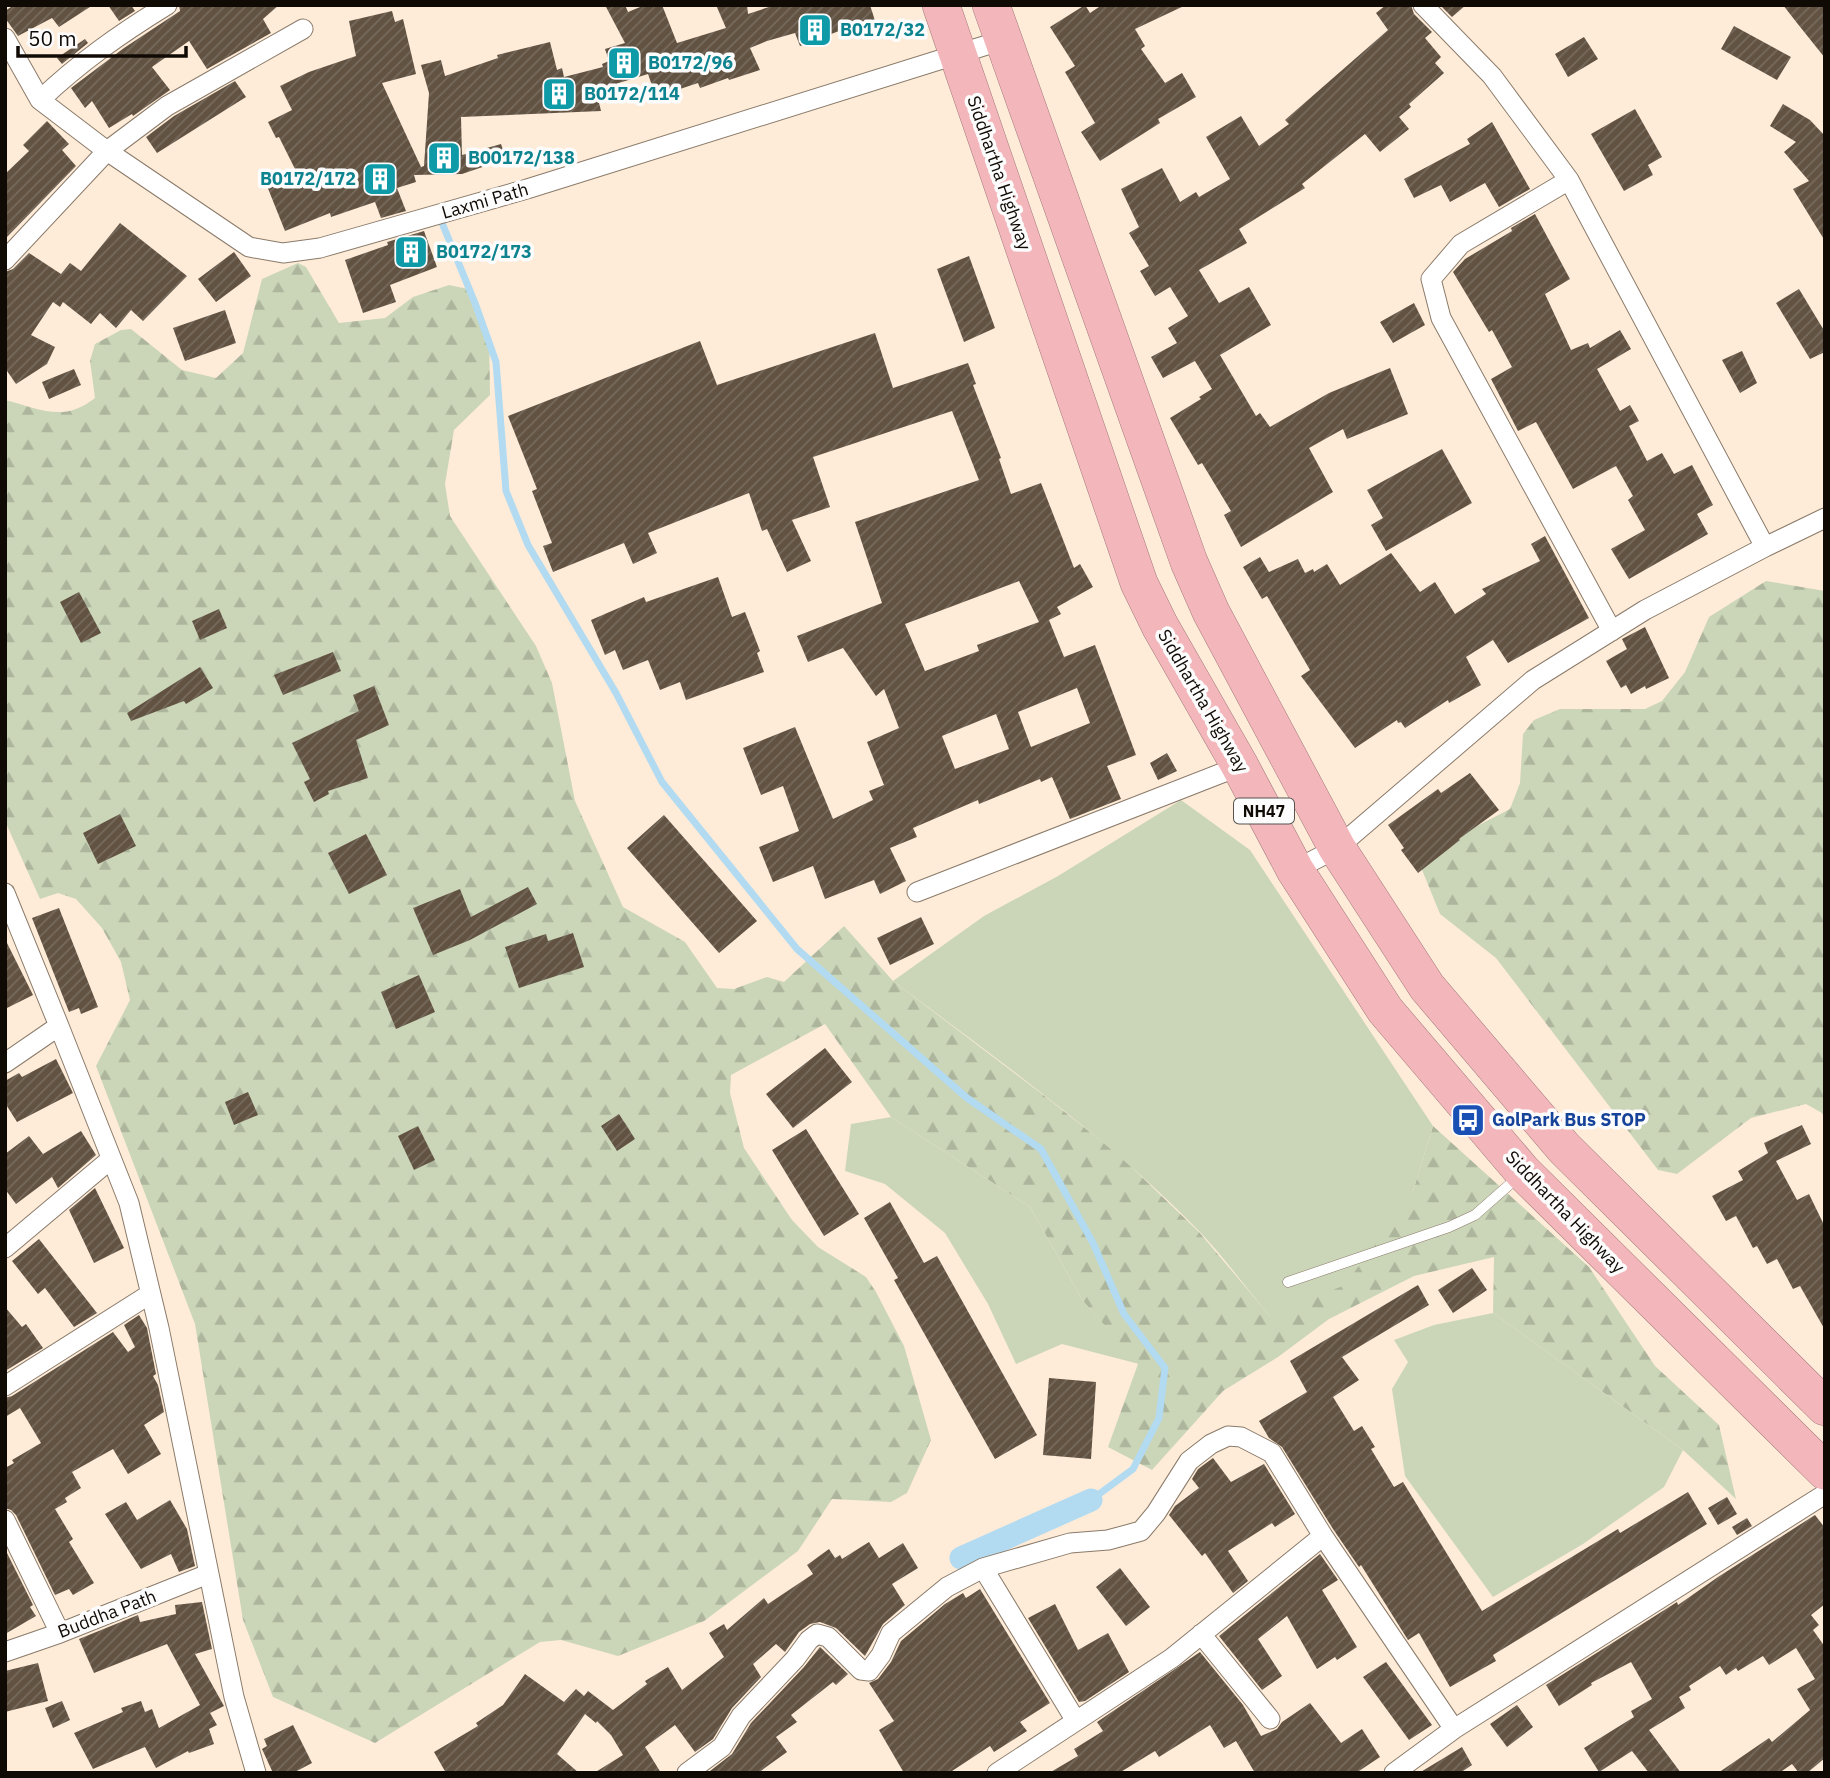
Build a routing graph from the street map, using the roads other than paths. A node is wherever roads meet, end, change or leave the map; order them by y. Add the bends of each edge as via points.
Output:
1 (167, 5) edge
2 (941, 5) edge
3 (990, 5) edge
4 (1423, 5) edge
5 (303, 29) dead end
6 (5, 38) edge
7 (1003, 40) junction
8 (959, 54) junction
9 (12, 66) edge
10 (40, 100) junction
11 (107, 150) junction
12 (1569, 180) junction
13 (5, 260) edge
14 (1825, 517) edge
15 (1765, 547) junction
16 (1612, 631) junction
17 (1240, 766) junction
18 (1337, 848) junction
19 (1295, 870) junction
20 (917, 892) dead end
21 (5, 893) edge
22 (60, 1026) junction
23 (5, 1063) edge
24 (111, 1159) junction
25 (1523, 1172) junction
26 (9, 1239) edge
27 (1288, 1282) dead end
28 (150, 1294) junction
29 (5, 1386) edge
30 (1825, 1407) edge
31 (1825, 1471) edge
32 (1825, 1494) edge
33 (5, 1520) edge
34 (1323, 1536) junction
35 (983, 1568) junction
36 (208, 1574) junction
37 (60, 1633) junction
38 (1201, 1634) junction
39 (5, 1652) edge
40 (1270, 1719) dead end
41 (1076, 1721) junction
42 (1454, 1729) junction
43 (252, 1771) edge
44 (687, 1773) edge
45 (998, 1773) edge
46 (1394, 1773) edge

1 - 10 street via 109,41
2 - 8 highway, Siddhartha Highway / NH47
3 - 7 highway, NH47
4 - 12 street via 1492,76
5 - 11 street via 167,106
6 - 9 street, Laxmi Path
7 - 8 street, Laxmi Path
7 - 18 highway, NH47 via 1189,562
8 - 11 street, Laxmi Path via 527,189 320,248 282,253 249,247
8 - 17 highway, Siddhartha Highway / NH47 via 1139,583
9 - 10 street, Laxmi Path
10 - 11 street, Laxmi Path
11 - 13 street
12 - 15 street
12 - 16 street via 1461,244 1431,279 1441,318
14 - 15 street
15 - 16 street
16 - 18 street via 1533,680
17 - 19 highway, Siddhartha Highway / NH47
17 - 20 street
18 - 19 street
18 - 30 highway, NH47 via 1427,987 1564,1148
19 - 25 highway, Siddhartha Highway / NH47 via 1385,1010
21 - 22 street
22 - 23 street
22 - 24 street
24 - 26 street
24 - 28 street via 129,1203
25 - 27 lane via 1467,1219
25 - 31 highway, Siddhartha Highway / NH47
28 - 29 street
28 - 36 street
32 - 42 street
33 - 37 street
34 - 35 street via 1272,1453 1252,1441 1228,1436 1189,1461 1141,1531 1070,1543
34 - 38 street
34 - 42 street
35 - 41 street
35 - 44 street via 947,1587 891,1633 869,1671 861,1670 828,1637 817,1634 808,1640 741,1716 722,1747
36 - 37 street, Buddha Path
36 - 43 street
37 - 39 street, Buddha Path
38 - 40 street
38 - 41 street
41 - 45 street
42 - 46 street

